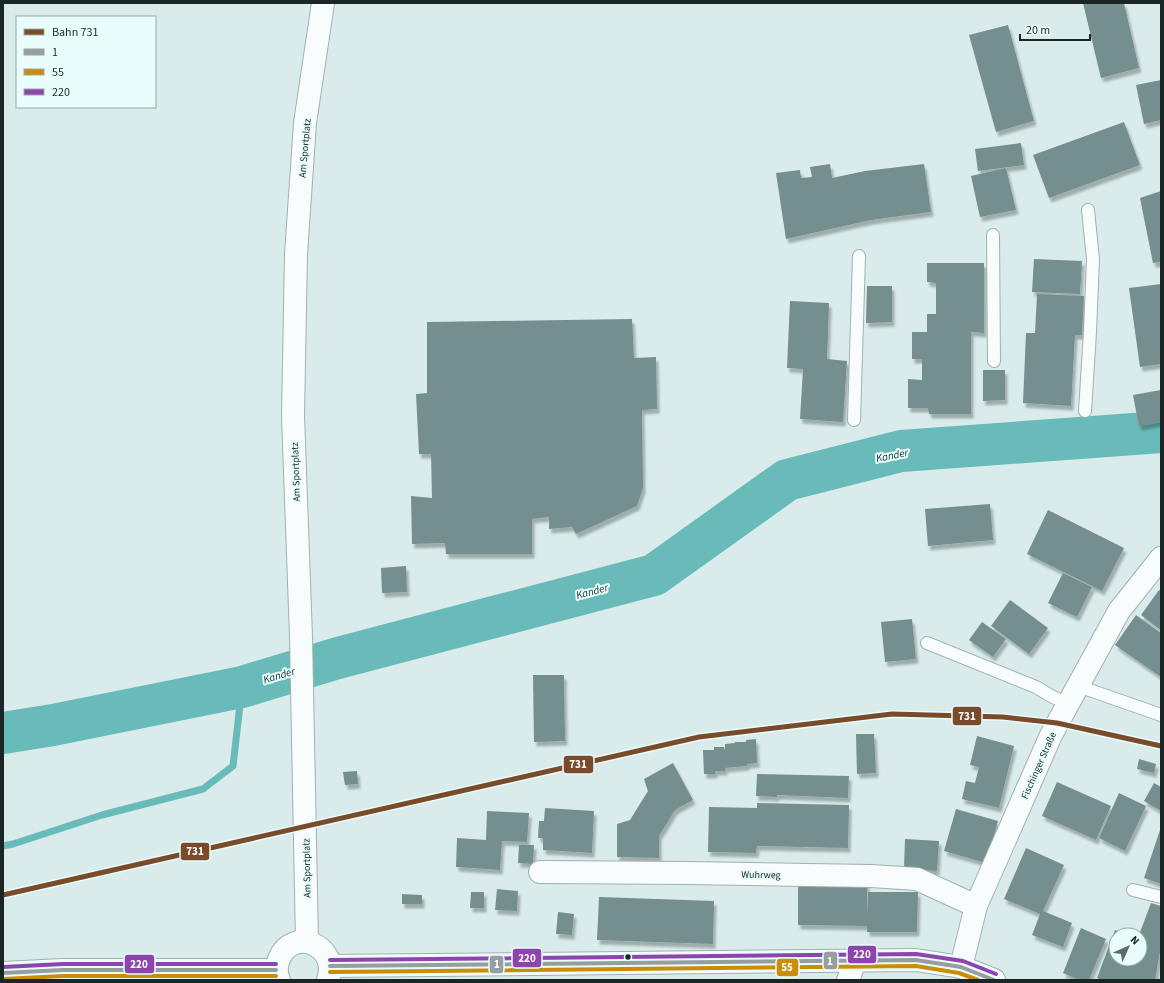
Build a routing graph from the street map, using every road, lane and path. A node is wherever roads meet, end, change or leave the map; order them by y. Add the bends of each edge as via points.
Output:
1 (324, 3) edge
2 (1088, 210) dead end
3 (993, 234) dead end
4 (859, 256) dead end
5 (994, 361) dead end
6 (1085, 411) dead end
7 (854, 420) dead end
8 (1161, 558) edge
9 (927, 643) dead end
10 (1073, 695) junction
11 (1161, 715) edge
12 (540, 872) dead end
13 (1133, 890) dead end
14 (1161, 897) edge
15 (976, 906) junction
16 (307, 942) junction
17 (961, 967) junction
18 (852, 970) edge
19 (3, 973) edge
20 (329, 973) edge
21 (278, 975) edge
22 (994, 980) edge

1 - 16 street, Am Sportplatz via 305,123 296,254 293,416 303,712
2 - 6 lane via 1092,259
3 - 5 lane
4 - 7 lane
8 - 10 street, Fischinger Straße via 1119,611
9 - 10 lane via 1036,687 1051,696
10 - 11 lane
10 - 15 street, Fischinger Straße via 1051,735
12 - 15 street, Wuhrweg via 871,876 917,880
13 - 14 lane
15 - 17 street, Fischinger Straße
16 - 20 street via 320,948 329,960
16 - 21 street via 294,944 283,952 277,964
17 - 18 street via 916,960
17 - 22 street
18 - 20 street
19 - 21 street via 63,970

